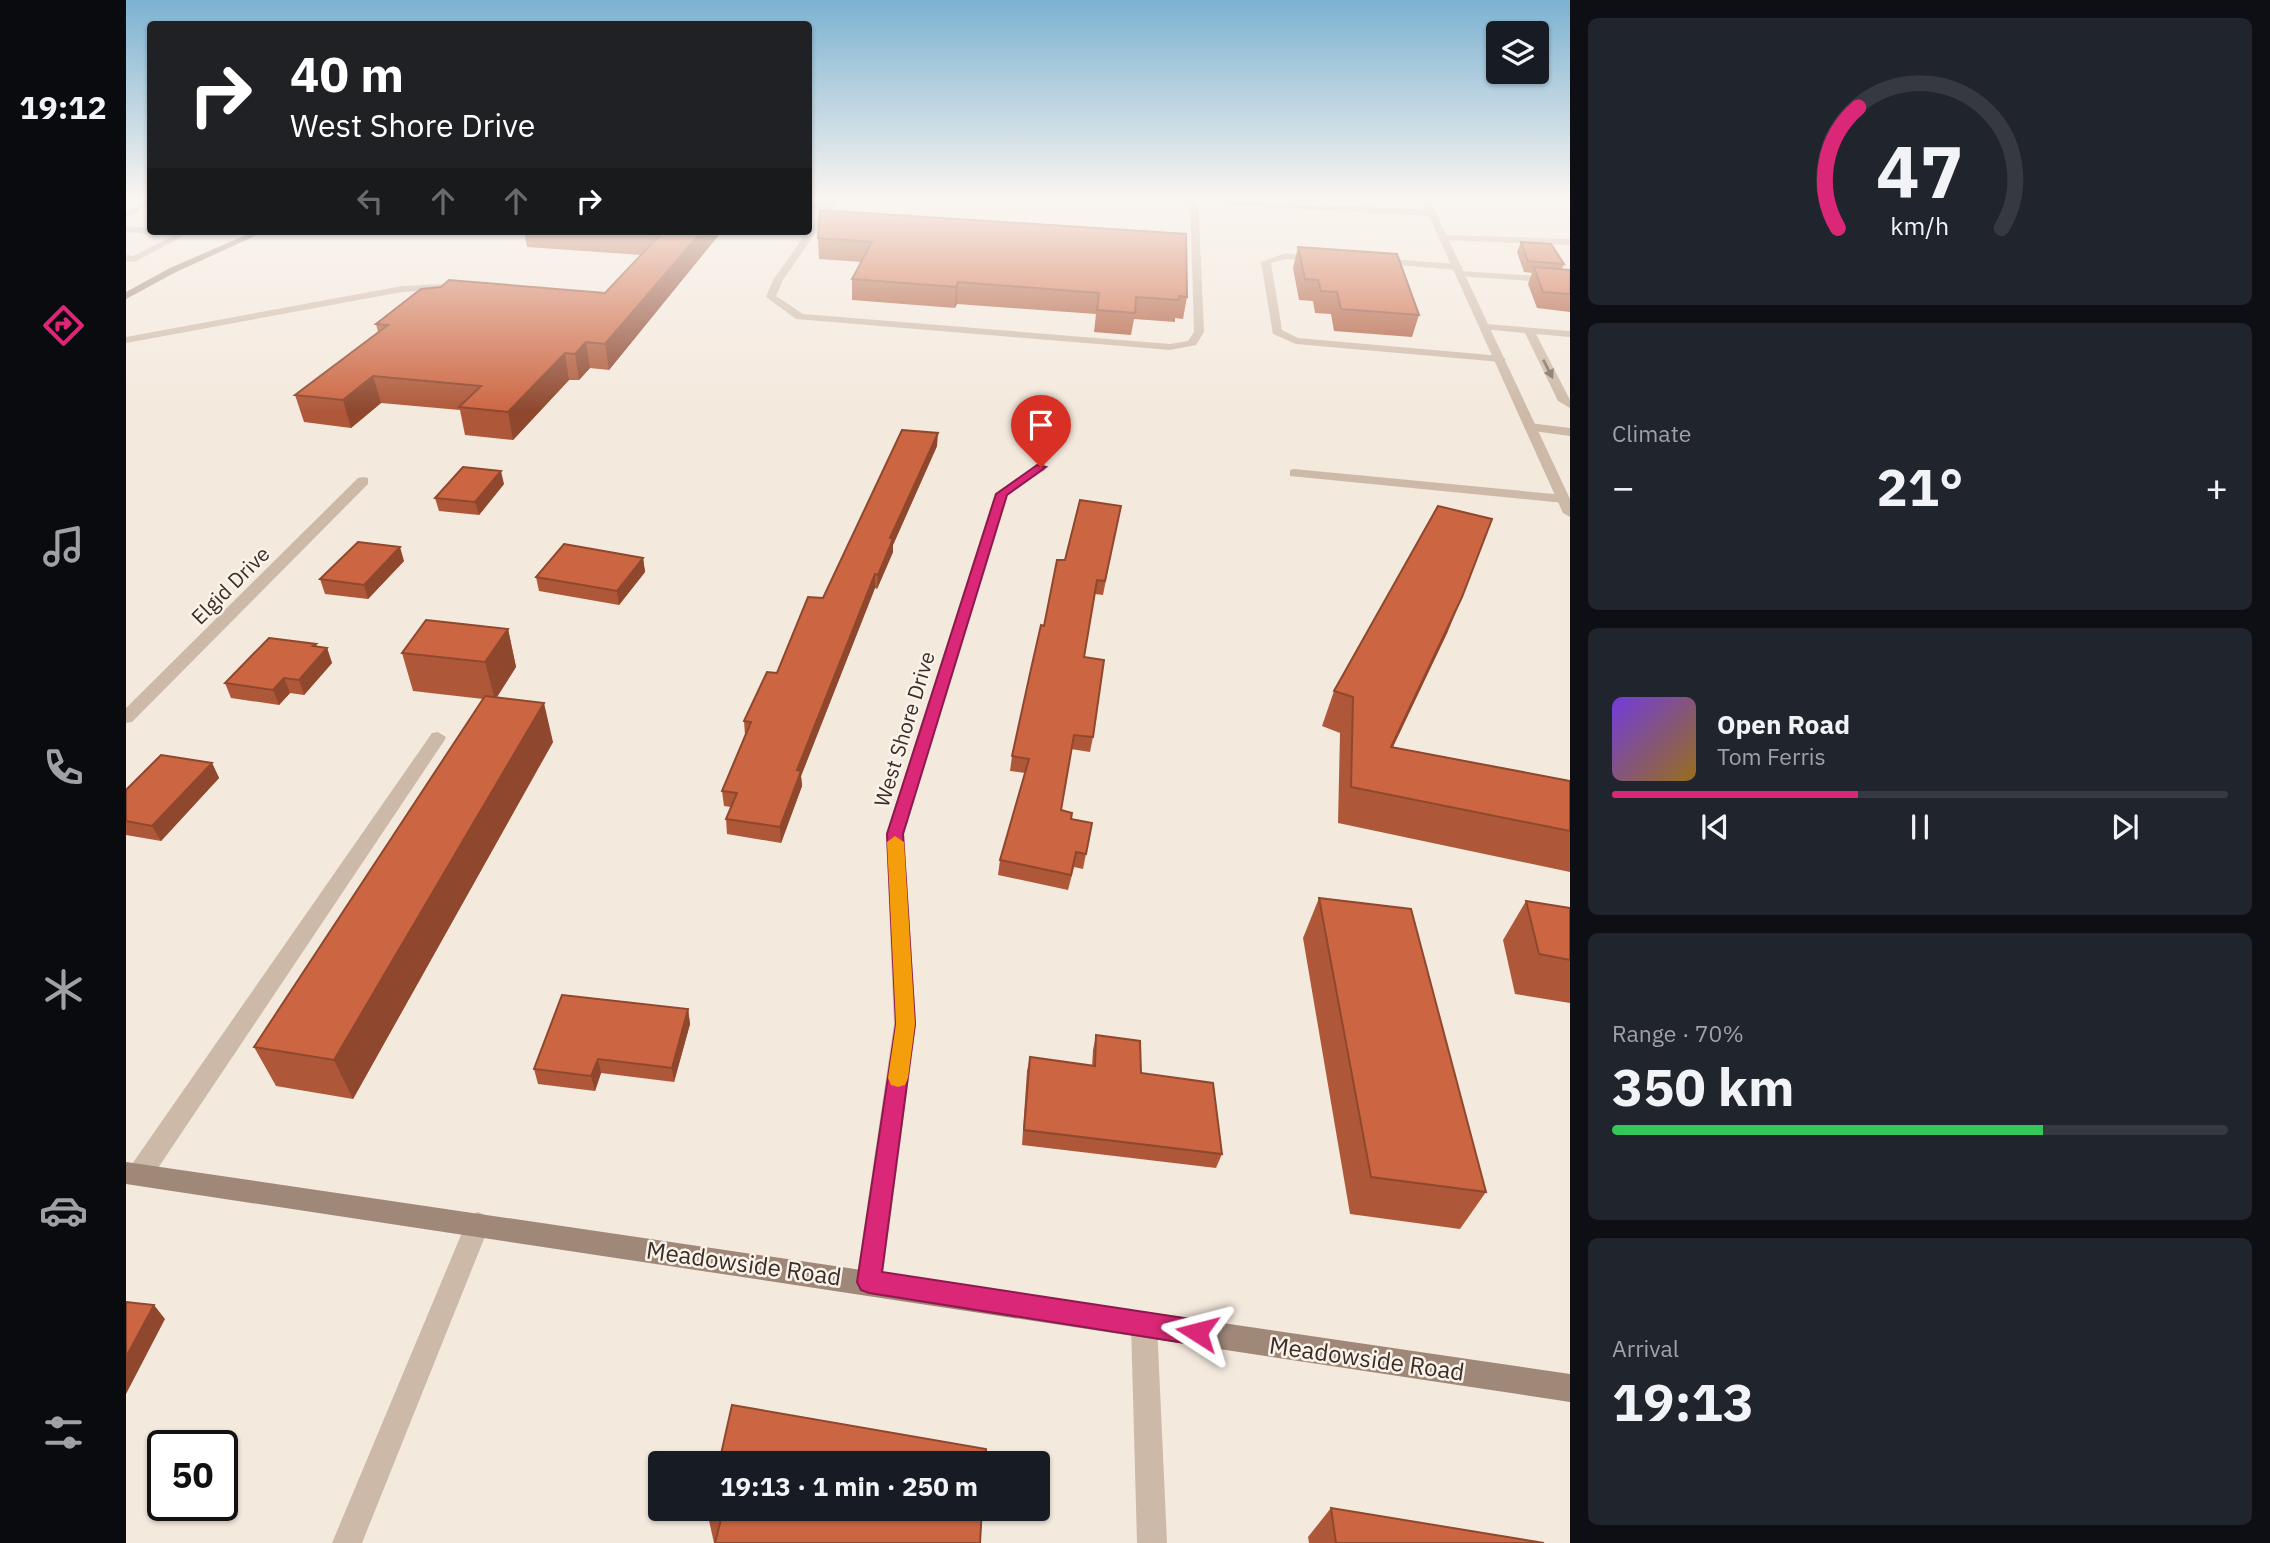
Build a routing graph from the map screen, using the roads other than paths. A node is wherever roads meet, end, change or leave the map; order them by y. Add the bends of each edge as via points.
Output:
1 (179, 268) edge
2 (788, 268) edge
3 (1192, 268) edge
4 (1267, 268) edge
5 (1439, 268) edge
6 (1459, 270) junction
7 (1570, 281) edge
8 (471, 286) edge
9 (126, 296) edge
10 (1486, 327) junction
11 (1529, 331) junction
12 (1570, 334) edge
13 (126, 340) edge
14 (1501, 359) junction
15 (1570, 405) edge
16 (1530, 427) junction
17 (1570, 432) edge
18 (1041, 467) dead end
19 (1294, 473) dead end
20 (363, 481) dead end
21 (1564, 499) junction
22 (1570, 513) edge
23 (126, 718) edge
24 (438, 737) dead end
25 (132, 1174) edge
26 (478, 1224) junction
27 (869, 1282) junction
28 (1144, 1325) junction
29 (1570, 1388) edge
30 (347, 1543) edge
31 (1152, 1543) edge

1 - 9 main road
2 - 3 street via 771,297 800,317 1142,346 1184,346 1198,338
4 - 14 street via 1277,332 1296,341
5 - 6 street
6 - 7 street
6 - 10 street
8 - 13 street via 402,289
10 - 11 street
10 - 14 street
11 - 12 street
11 -> 15 street
14 - 16 street
16 - 17 street
16 - 21 street
18 - 27 street, West Shore Drive via 1002,494 895,834 905,1024
19 - 21 street
20 - 23 street, Elgid Drive
21 - 22 street
24 - 25 street
25 - 26 main road, Meadowside Road
26 - 27 main road, Meadowside Road
26 - 30 street
27 - 28 main road, Meadowside Road
28 - 29 main road, Meadowside Road
28 - 31 street

